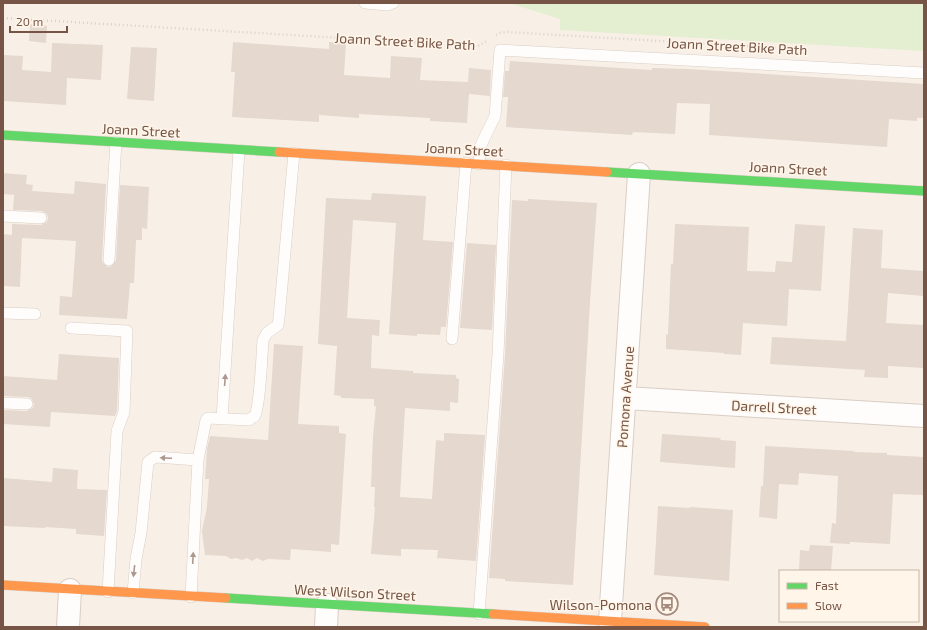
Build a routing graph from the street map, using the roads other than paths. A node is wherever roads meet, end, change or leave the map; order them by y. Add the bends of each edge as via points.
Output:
1 (365, 3) edge
2 (393, 3) edge
3 (924, 73) edge
4 (3, 135) edge
5 (116, 142) junction
6 (239, 150) junction
7 (294, 153) junction
8 (466, 163) junction
9 (479, 164) junction
10 (506, 165) junction
11 (639, 174) junction
12 (924, 190) edge
13 (3, 216) edge
14 (42, 218) dead end
15 (109, 260) dead end
16 (3, 313) edge
17 (35, 314) dead end
18 (70, 328) dead end
19 (452, 339) dead end
20 (625, 398) junction
21 (3, 403) edge
22 (27, 404) dead end
23 (924, 416) edge
24 (222, 419) junction
25 (198, 460) junction
26 (3, 585) edge
27 (70, 590) junction
28 (108, 592) junction
29 (132, 593) junction
30 (191, 597) junction
31 (327, 605) junction
32 (479, 614) junction
33 (568, 623) edge
34 (619, 623) edge
35 (68, 627) edge
36 (326, 627) edge
37 (705, 627) edge

1 - 2 lane
3 - 9 lane via 500,50 495,116 480,147
4 - 5 street, Joann Street
5 - 6 street, Joann Street
5 - 15 lane
6 - 7 street, Joann Street
24 -> 6 lane
7 - 8 street, Joann Street
7 - 24 lane via 278,325 267,333 263,340 258,401 254,417 249,420
8 - 9 street, Joann Street
8 - 19 lane
9 - 10 street, Joann Street
10 - 11 street, Joann Street
10 - 32 lane via 498,354
11 - 12 street, Joann Street
11 - 20 street, Pomona Avenue
13 - 14 lane
16 - 17 lane
18 - 28 lane via 127,330 124,412 117,431
20 - 23 street, Darrell Street
20 - 34 street, Pomona Avenue
21 - 22 lane
24 - 25 lane via 206,420
25 -> 29 lane via 155,457 148,462
30 -> 25 lane
26 - 27 street, West Wilson Street
27 - 28 street, West Wilson Street
27 - 35 street
28 - 29 street, West Wilson Street
29 - 30 street, West Wilson Street
30 - 31 street, West Wilson Street
31 - 32 street, West Wilson Street
31 - 36 street
32 - 33 street, West Wilson Street
33 - 34 street, West Wilson Street
34 - 37 street, West Wilson Street

